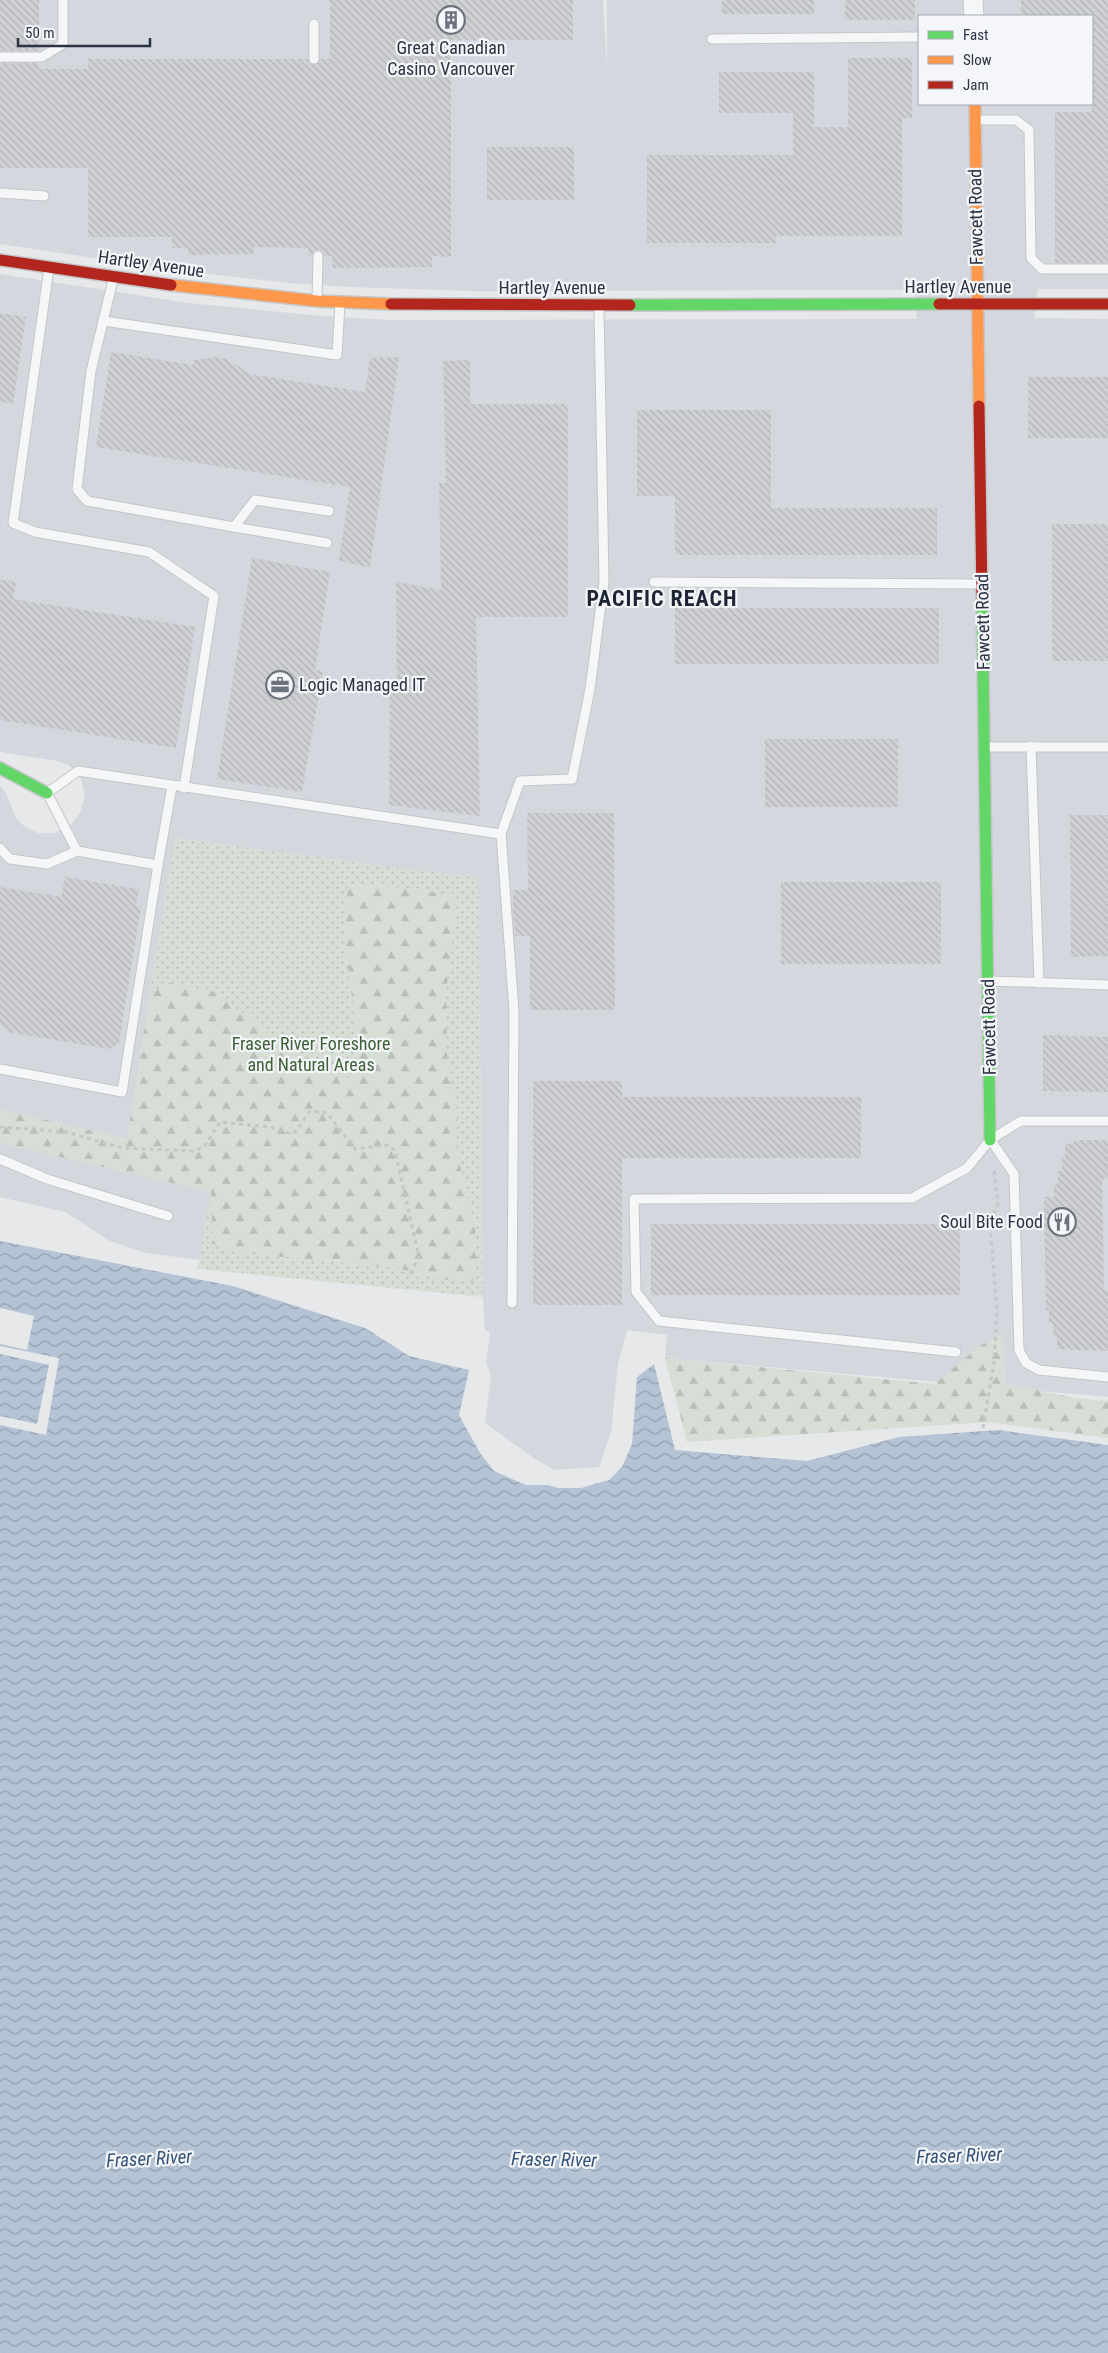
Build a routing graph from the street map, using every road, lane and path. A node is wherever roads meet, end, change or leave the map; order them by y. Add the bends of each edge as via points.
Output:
1 (63, 0) edge
2 (973, 0) edge
3 (974, 15) edge
4 (314, 24) dead end
5 (918, 37) edge
6 (712, 39) dead end
7 (0, 57) edge
8 (314, 59) dead end
9 (975, 105) edge
10 (976, 120) junction
11 (0, 193) edge
12 (44, 196) dead end
13 (318, 256) dead end
14 (0, 260) edge
15 (50, 268) junction
16 (1108, 269) edge
17 (113, 277) junction
18 (317, 301) junction
19 (340, 302) junction
20 (1108, 304) edge
21 (599, 305) junction
22 (977, 305) junction
23 (104, 321) junction
24 (329, 511) dead end
25 (234, 526) junction
26 (327, 543) dead end
27 (654, 582) dead end
28 (982, 584) junction
29 (1031, 746) junction
30 (984, 747) junction
31 (1108, 747) edge
32 (0, 768) edge
33 (172, 786) junction
34 (184, 788) junction
35 (47, 793) junction
36 (500, 834) junction
37 (0, 848) edge
38 (77, 851) junction
39 (158, 865) junction
40 (988, 981) junction
41 (1039, 982) junction
42 (1108, 985) edge
43 (0, 1069) edge
44 (1108, 1121) edge
45 (0, 1127) edge
46 (990, 1140) junction
47 (0, 1159) edge
48 (168, 1216) dead end
49 (410, 1275) dead end
50 (512, 1303) dead end
51 (956, 1352) dead end
52 (1108, 1377) edge
53 (983, 1428) dead end

1 - 7 lane via 63,44 42,57
2 - 3 street
4 - 8 lane
5 - 6 lane
9 - 10 street, Fawcett Road
10 - 16 lane via 1016,120 1029,130 1031,258 1042,269
10 - 22 street, Fawcett Road
11 - 12 lane
13 - 18 lane
14 - 15 street, Hartley Avenue
15 - 17 street, Hartley Avenue
15 - 34 lane via 13,523 35,532 149,552 214,596
17 - 18 street, Hartley Avenue
17 - 23 lane
18 - 19 street, Hartley Avenue
19 - 21 street, Hartley Avenue via 436,306
19 - 23 lane via 337,355
20 - 22 street, Hartley Avenue
21 - 22 street, Hartley Avenue
21 - 36 lane via 604,581 590,689 572,779 520,781
22 - 28 street, Fawcett Road
23 - 25 lane via 91,371 76,489 87,502
24 - 25 lane via 255,500
25 - 26 lane
27 - 28 lane
28 - 30 street, Fawcett Road
29 - 30 lane
29 - 31 lane
29 - 41 lane
30 - 40 street, Fawcett Road
32 - 35 street
33 - 34 lane
33 - 35 lane via 78,771
33 - 39 lane
34 - 36 lane
35 - 38 lane
36 - 50 lane via 514,1011
37 - 38 lane via 10,859 47,864
38 - 39 lane
39 - 43 lane via 122,1092
40 - 41 lane
40 - 46 street, Fawcett Road
41 - 42 lane
44 - 46 lane via 1021,1121
45 - 49 path via 66,1132 122,1148 192,1151 204,1147 220,1122 270,1127 292,1134 310,1111 326,1113 354,1149 388,1145 395,1151 418,1257
46 - 51 lane via 967,1168 912,1198 634,1200 636,1292 659,1321
46 - 52 lane via 1014,1174 1019,1350 1026,1363 1038,1370
46 - 53 path via 998,1203 990,1224 997,1310 994,1362
47 - 48 lane via 47,1178

